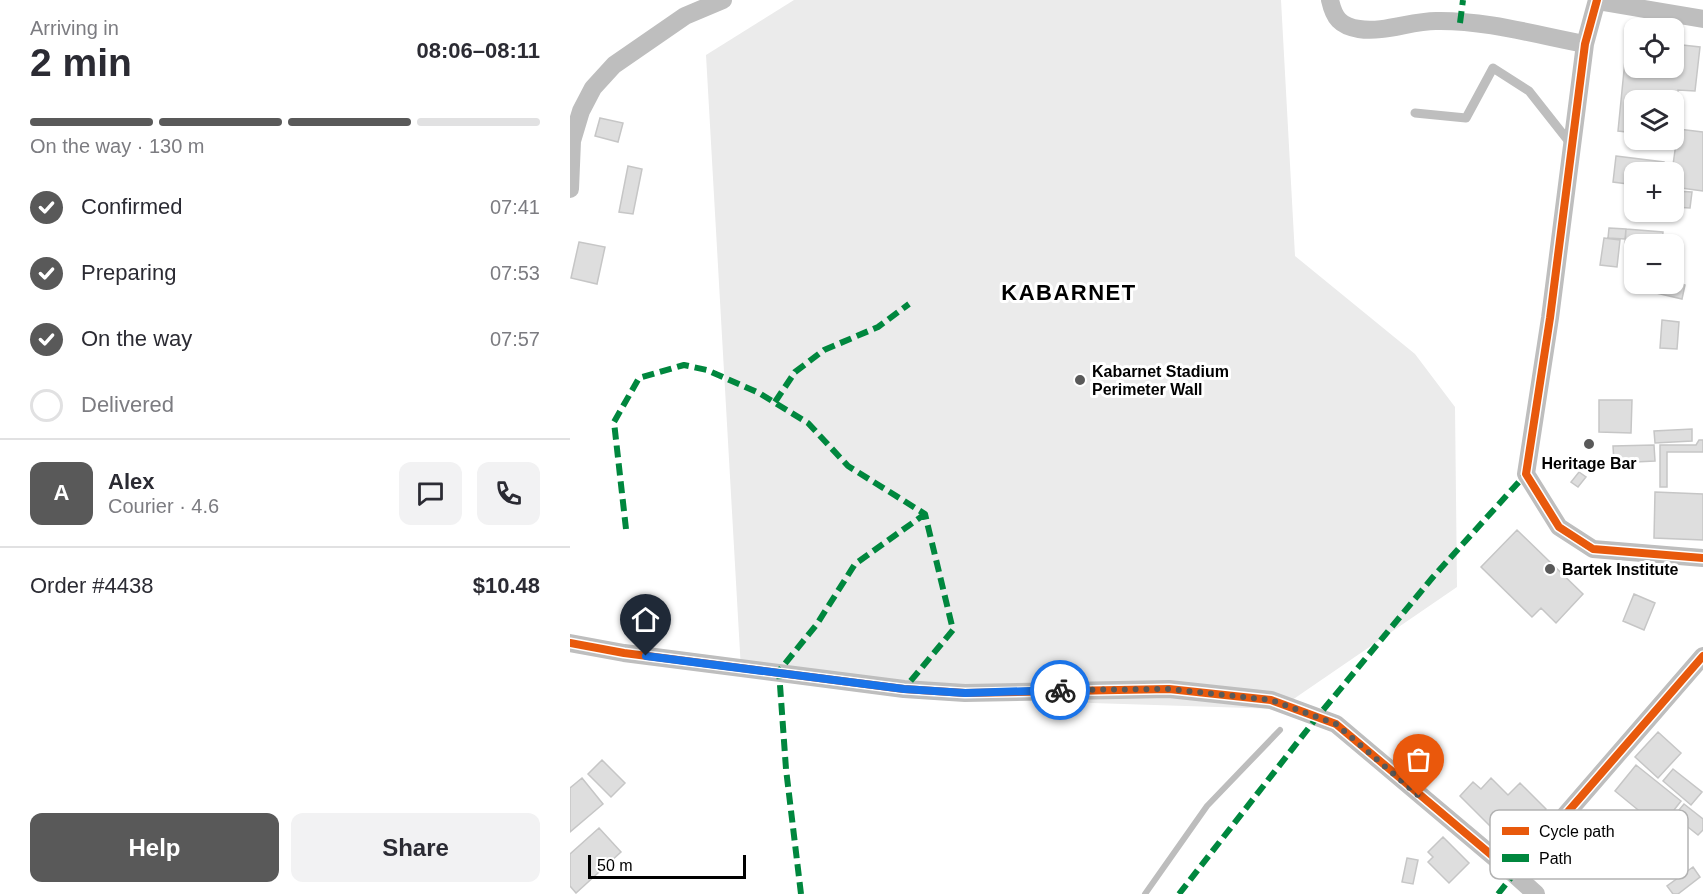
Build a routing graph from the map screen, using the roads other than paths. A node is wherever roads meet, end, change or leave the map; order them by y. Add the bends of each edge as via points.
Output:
1 (723, 0) edge
2 (1330, 0) edge
3 (1597, 1) edge
4 (1703, 19) edge
5 (1585, 44) junction
6 (1415, 112) dead end
7 (1572, 145) junction
8 (570, 189) edge
9 (1703, 558) edge
10 (570, 643) edge
11 (1703, 656) edge
12 (1569, 810) edge
13 (1490, 854) edge
14 (1520, 879) edge
15 (1536, 894) edge

1 - 8 street via 685,16 614,65 592,88 572,141
2 - 5 street via 1339,23 1360,30 1438,21
3 - 4 street
3 - 5 street
5 - 7 street
6 - 7 lane via 1466,118 1493,68 1529,91
7 - 9 street via 1526,474 1559,527 1593,549
10 - 13 street via 624,654 904,689 965,693 1169,689 1271,700 1336,724
11 - 12 street
14 - 15 street

